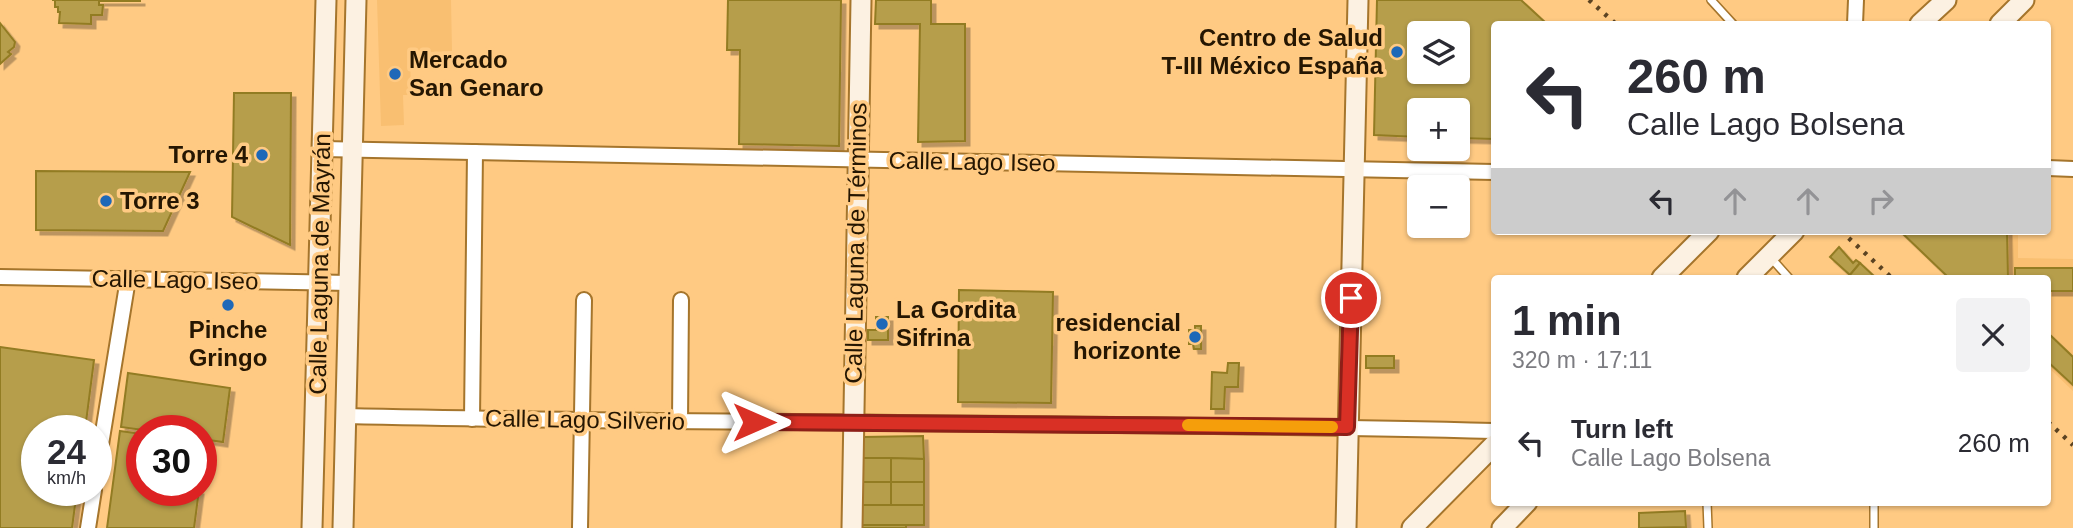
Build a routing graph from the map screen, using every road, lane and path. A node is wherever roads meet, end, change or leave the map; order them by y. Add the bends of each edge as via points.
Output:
1 (326, 0) edge
2 (356, 0) edge
3 (861, 0) edge
4 (1358, 0) edge
5 (1712, 0) edge
6 (1856, 0) edge
7 (1945, 0) edge
8 (2024, 0) edge
9 (1728, 21) edge
10 (1855, 21) edge
11 (1923, 21) edge
12 (2003, 21) edge
13 (325, 57) junction
14 (355, 58) junction
15 (323, 149) junction
16 (354, 149) junction
17 (475, 152) junction
18 (858, 159) junction
19 (2051, 168) edge
20 (1355, 169) junction
21 (2073, 169) edge
22 (1491, 172) edge
23 (1705, 235) edge
24 (1771, 235) edge
25 (1790, 235) edge
26 (1769, 256) junction
27 (1665, 275) edge
28 (1750, 275) edge
29 (1786, 275) edge
30 (0, 277) edge
31 (128, 279) junction
32 (320, 282) junction
33 (350, 283) junction
34 (681, 299) dead end
35 (584, 300) dead end
36 (106, 415) edge
37 (347, 416) junction
38 (472, 419) junction
39 (581, 421) junction
40 (680, 421) junction
41 (853, 422) junction
42 (1347, 427) junction
43 (1491, 431) edge
44 (1491, 448) edge
45 (91, 506) edge
46 (1523, 506) edge
47 (1707, 506) edge
48 (1874, 506) edge
49 (88, 528) edge
50 (312, 528) edge
51 (343, 528) edge
52 (580, 528) edge
53 (852, 528) edge
54 (1346, 528) edge
55 (1412, 528) edge
56 (1502, 528) edge
57 (1708, 528) edge
58 (1874, 528) edge

1 - 13 street, Calle Laguna de Mayrán
2 - 14 street, Calle Laguna de Mayrán
3 - 18 street, Calle Laguna de Términos
4 - 20 street
5 - 9 lane
6 - 10 street
7 - 11 street
8 - 12 street
13 - 14 street
13 - 15 street, Calle Laguna de Mayrán
14 - 16 street, Calle Laguna de Mayrán
15 - 16 street, Calle Lago Iseo
15 - 32 street, Calle Laguna de Mayrán
16 - 17 street, Calle Lago Iseo
16 - 33 street, Calle Laguna de Mayrán
17 - 18 street, Calle Lago Iseo
17 - 38 street
18 - 20 street, Calle Lago Iseo
18 - 41 street, Calle Laguna de Términos
19 - 21 street
20 - 22 street, Calle Lago Iseo
20 - 42 street
23 - 27 street
24 - 26 street
25 - 26 street
26 - 28 street
26 - 29 lane
30 - 31 street, Calle Lago Iseo
31 - 32 street, Calle Lago Iseo
31 - 36 street
32 - 33 street, Calle Lago Iseo
32 - 50 street, Calle Laguna de Mayrán
33 - 37 street, Calle Laguna de Mayrán
34 - 40 street
35 - 39 street
37 - 38 street, Calle Lago Silverio
37 - 51 street, Calle Laguna de Mayrán
38 - 39 street, Calle Lago Silverio
39 - 40 street, Calle Lago Silverio
39 - 52 street
40 - 41 street, Calle Lago Silverio
41 - 42 street, Calle Lago Silverio
41 - 53 street, Calle Laguna de Términos
42 - 43 street, Calle Lago Silverio
42 - 54 street
44 - 55 street
45 - 49 street
46 - 56 street
47 - 57 lane
48 - 58 lane

